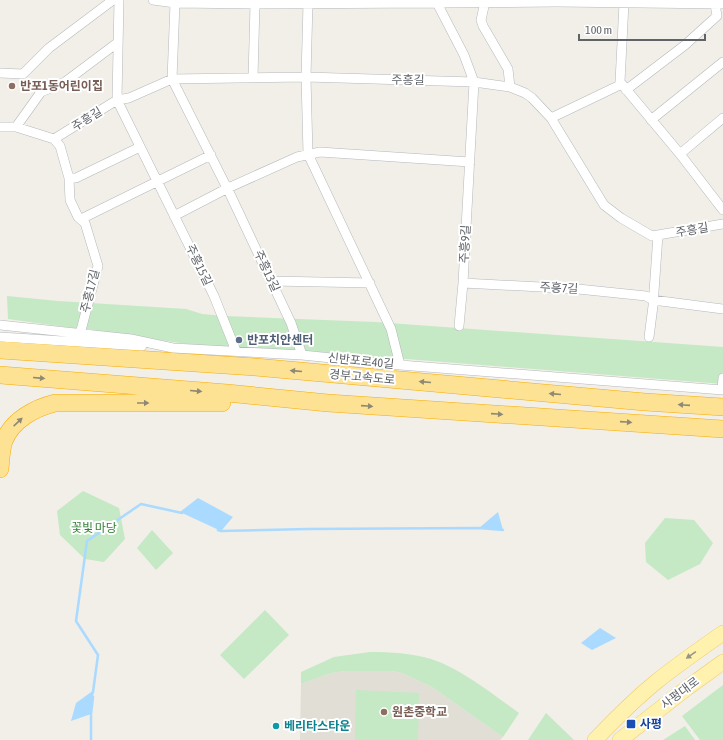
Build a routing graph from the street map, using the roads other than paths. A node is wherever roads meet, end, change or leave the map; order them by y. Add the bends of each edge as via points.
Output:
1 (113, 0) edge
2 (119, 0) edge
3 (152, 0) edge
4 (211, 1) edge
5 (309, 1) edge
6 (557, 1) edge
7 (437, 2) edge
8 (485, 2) junction
9 (175, 3) junction
10 (624, 3) junction
11 (255, 4) junction
12 (719, 4) edge
13 (117, 43) junction
14 (723, 62) edge
15 (0, 73) edge
16 (306, 77) junction
17 (253, 78) junction
18 (172, 79) junction
19 (474, 82) junction
20 (510, 87) junction
21 (624, 87) junction
22 (117, 100) junction
23 (551, 118) junction
24 (723, 118) edge
25 (651, 120) junction
26 (0, 127) edge
27 (16, 127) junction
28 (54, 139) junction
29 (140, 147) junction
30 (308, 154) junction
31 (680, 154) junction
32 (211, 155) junction
33 (470, 162) junction
34 (69, 178) junction
35 (157, 181) junction
36 (228, 188) junction
37 (723, 210) edge
38 (174, 216) junction
39 (81, 219) junction
40 (723, 224) edge
41 (658, 235) junction
42 (272, 281) junction
43 (370, 283) junction
44 (463, 283) junction
45 (653, 300) junction
46 (723, 309) edge
47 (0, 325) edge
48 (459, 326) dead end
49 (80, 334) junction
50 (0, 337) edge
51 (649, 337) dead end
52 (173, 348) junction
53 (0, 350) edge
54 (236, 351) junction
55 (302, 356) junction
56 (400, 365) junction
57 (0, 375) edge
58 (723, 378) edge
59 (722, 390) edge
60 (328, 403) junction
61 (723, 408) edge
62 (723, 429) edge
63 (0, 469) edge
64 (723, 633) edge
65 (723, 662) edge
66 (595, 740) edge
67 (620, 740) edge

1 - 15 street via 49,48 23,74
2 - 13 street
3 - 9 street
4 - 9 street
4 - 11 street
5 - 7 street
5 - 11 street
5 - 16 street
6 - 8 street
6 - 10 street
7 - 8 street
7 - 19 street via 464,55
8 - 20 street via 483,26 508,69
9 - 18 street
10 - 12 street
10 - 21 street via 620,82
11 - 17 street
12 - 21 street via 717,16 689,41
13 - 22 street
13 - 27 street via 65,82 41,92
14 - 25 street
16 - 17 street, 주흥길
16 - 19 street, 주흥길
16 - 30 street
17 - 18 street, 주흥길
18 - 22 street, 주흥길 via 129,98
18 - 32 street, 주흥13길
19 - 20 street, 주흥길
19 - 33 street, 주흥9길
20 - 23 street, 주흥길 via 532,98
21 - 23 street
21 - 25 street
22 - 28 street, 주흥길
22 - 29 street, 주흥15길
23 - 41 street, 주흥길 via 604,205 652,236
24 - 31 street
25 - 31 street
26 - 27 street
27 - 28 street
28 - 34 street, 주흥17길 via 60,146
29 - 34 street via 76,178
29 - 35 street, 주흥15길
30 - 33 street via 320,152
30 - 36 street
30 - 43 street
31 - 37 street
32 - 35 street
32 - 36 street, 주흥13길
33 - 44 street, 주흥9길
34 - 39 street, 주흥17길 via 70,200
35 - 38 street, 주흥15길
35 - 39 street
36 - 38 street
36 - 42 street, 주흥13길
38 - 54 street, 주흥15길 via 214,296
39 - 49 street, 주흥17길 via 86,223 98,266
40 - 41 street, 주흥길
41 - 45 street
42 - 43 street
42 - 55 street, 주흥13길 via 291,323
43 - 56 street via 391,329
44 - 45 street, 주흥7길 via 578,289 646,296
44 - 48 street, 주흥9길
45 - 46 street, 주흥7길
45 - 51 street
47 - 49 street, 신반포로40길
49 - 52 street, 신반포로40길 via 131,339
50 - 52 street
52 - 54 street, 신반포로40길
61 -> 53 highway, 경부고속도로 via 255,367
54 - 55 street, 신반포로40길
55 - 56 street, 신반포로40길
56 - 59 street, 신반포로40길
57 -> 60 highway
58 - 59 street
60 -> 62 highway
63 -> 60 highway via 4,440 12,428 30,413 55,402
64 -> 66 main road via 665,675
65 - 67 main road, 사평대로

